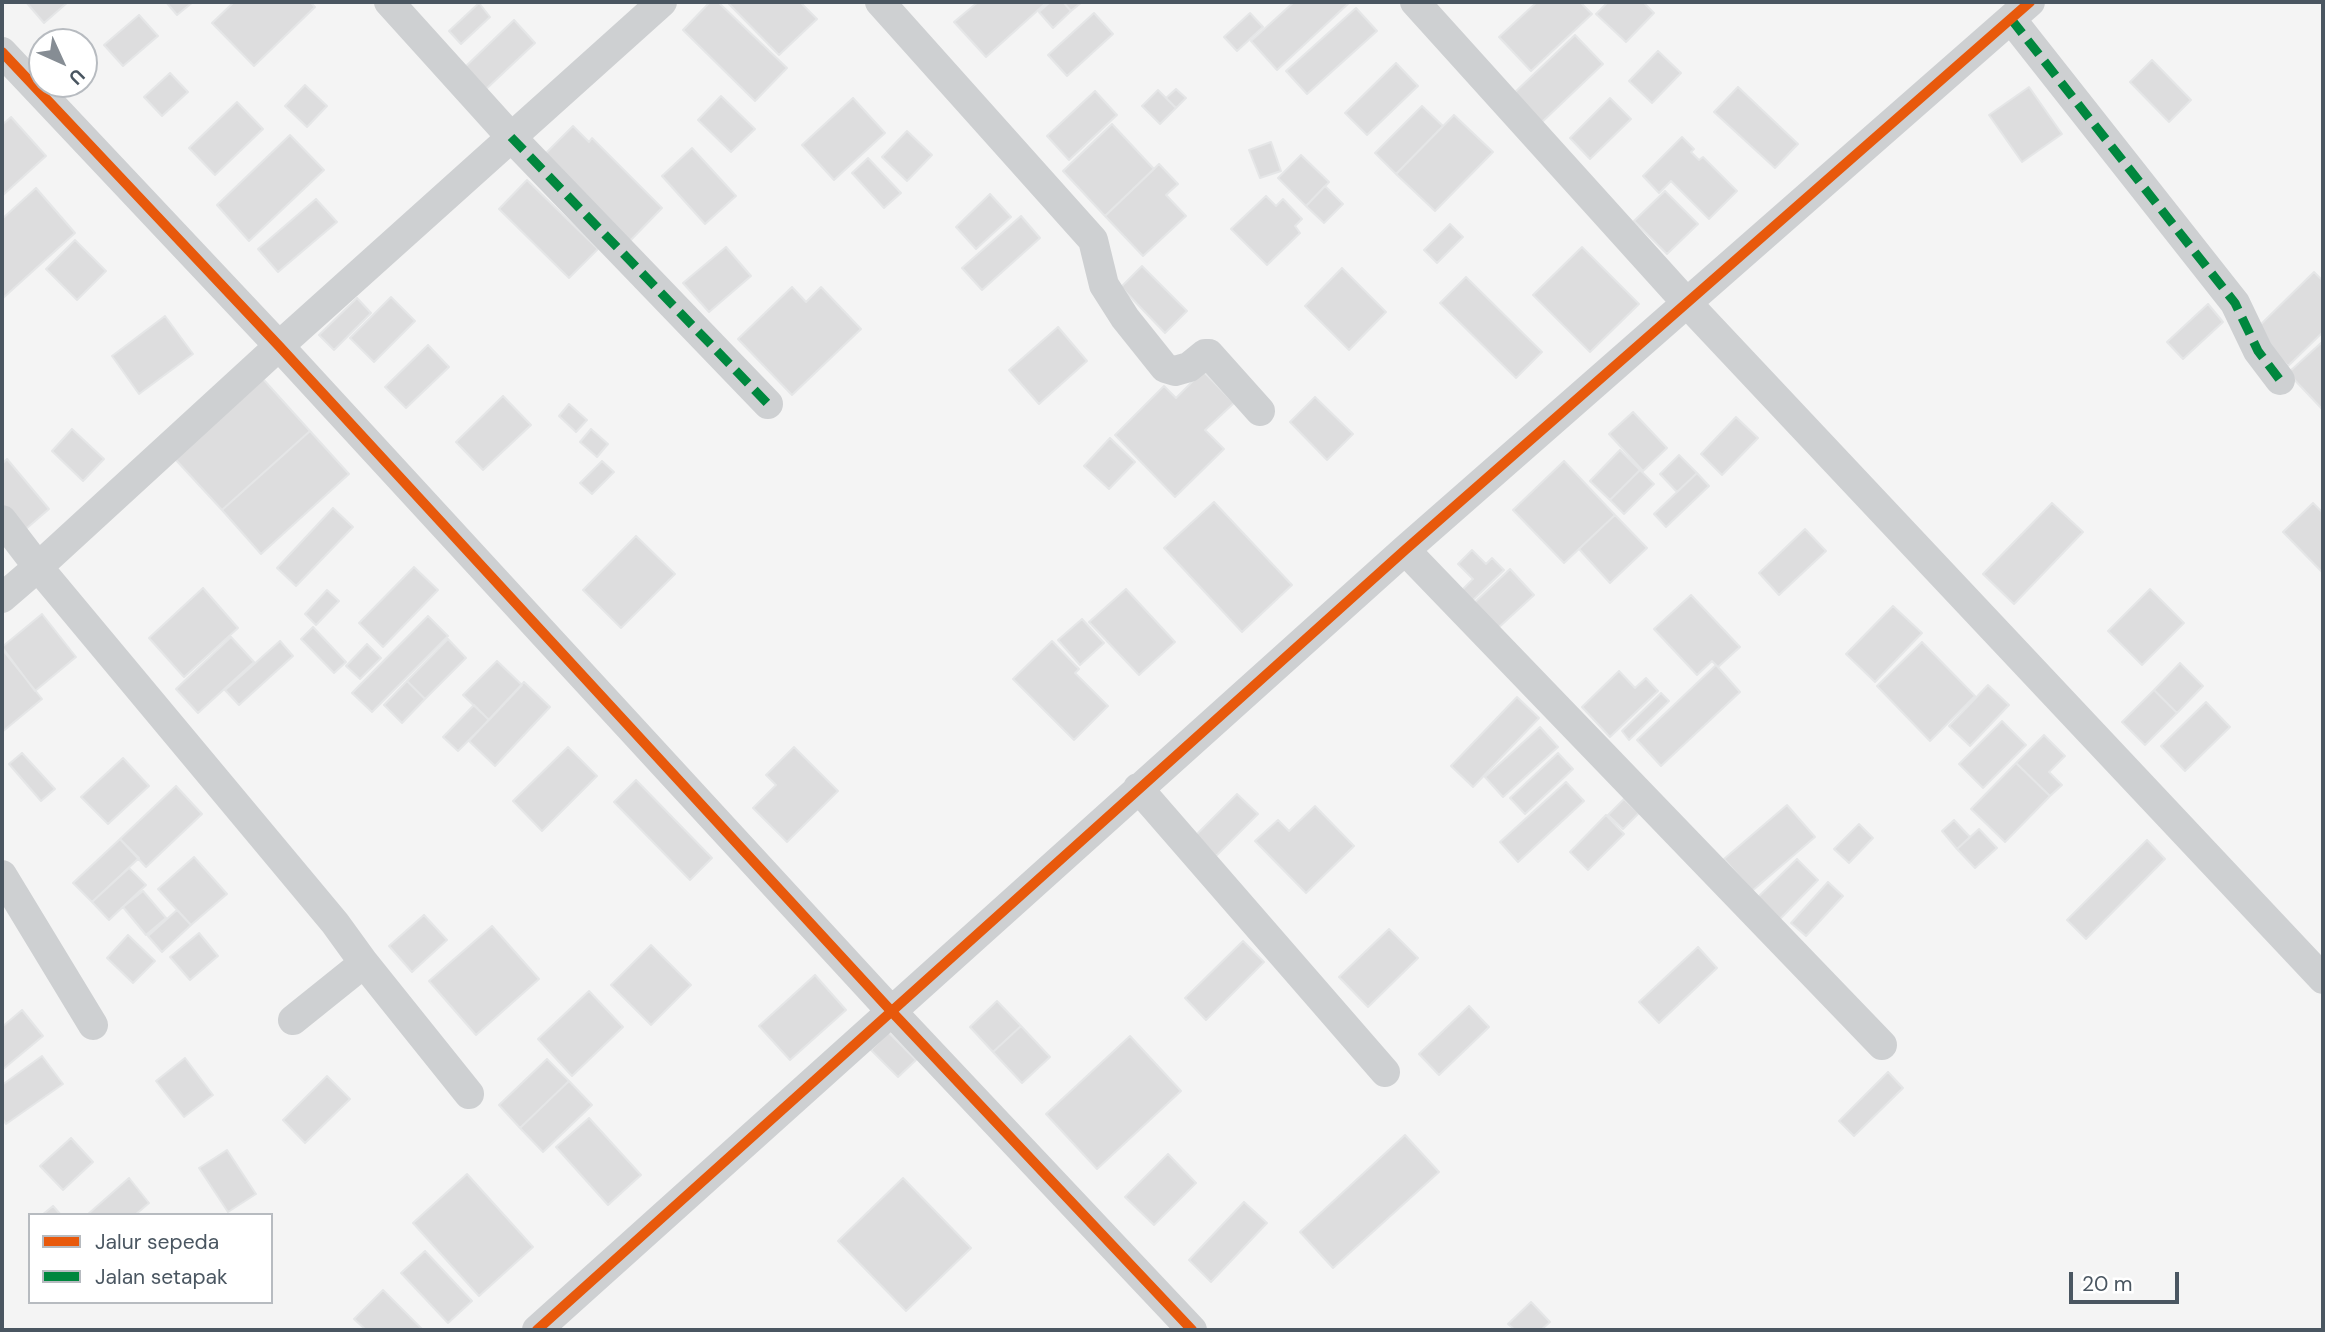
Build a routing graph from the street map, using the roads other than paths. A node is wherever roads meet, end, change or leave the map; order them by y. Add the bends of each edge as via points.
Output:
1 (389, 2) edge
2 (662, 2) edge
3 (880, 2) edge
4 (1415, 2) edge
5 (2020, 10) edge
6 (2, 52) edge
7 (511, 137) junction
8 (1686, 302) junction
9 (279, 346) junction
10 (2280, 380) dead end
11 (768, 404) dead end
12 (1260, 411) dead end
13 (2, 520) edge
14 (1405, 550) junction
15 (38, 567) junction
16 (2, 598) edge
17 (1138, 788) junction
18 (2, 875) edge
19 (364, 963) junction
20 (2323, 979) edge
21 (893, 1013) junction
22 (293, 1020) dead end
23 (93, 1025) dead end
24 (1882, 1045) dead end
25 (1385, 1072) dead end
26 (469, 1094) dead end
27 (537, 1330) edge
28 (1192, 1330) edge

1 - 7 street
2 - 7 street
3 - 12 street via 1093,240 1104,285 1165,368 1189,368 1209,354
4 - 8 street
5 - 8 street
5 - 10 street via 2235,303 2258,351
6 - 9 street
7 - 9 street
7 - 11 street
8 - 14 street
8 - 20 street
9 - 15 street
9 - 21 street
13 - 15 street
14 - 17 street
14 - 24 street
15 - 16 street
15 - 19 street
17 - 21 street
17 - 25 street
18 - 23 street
19 - 22 street
19 - 26 street
21 - 27 street
21 - 28 street

